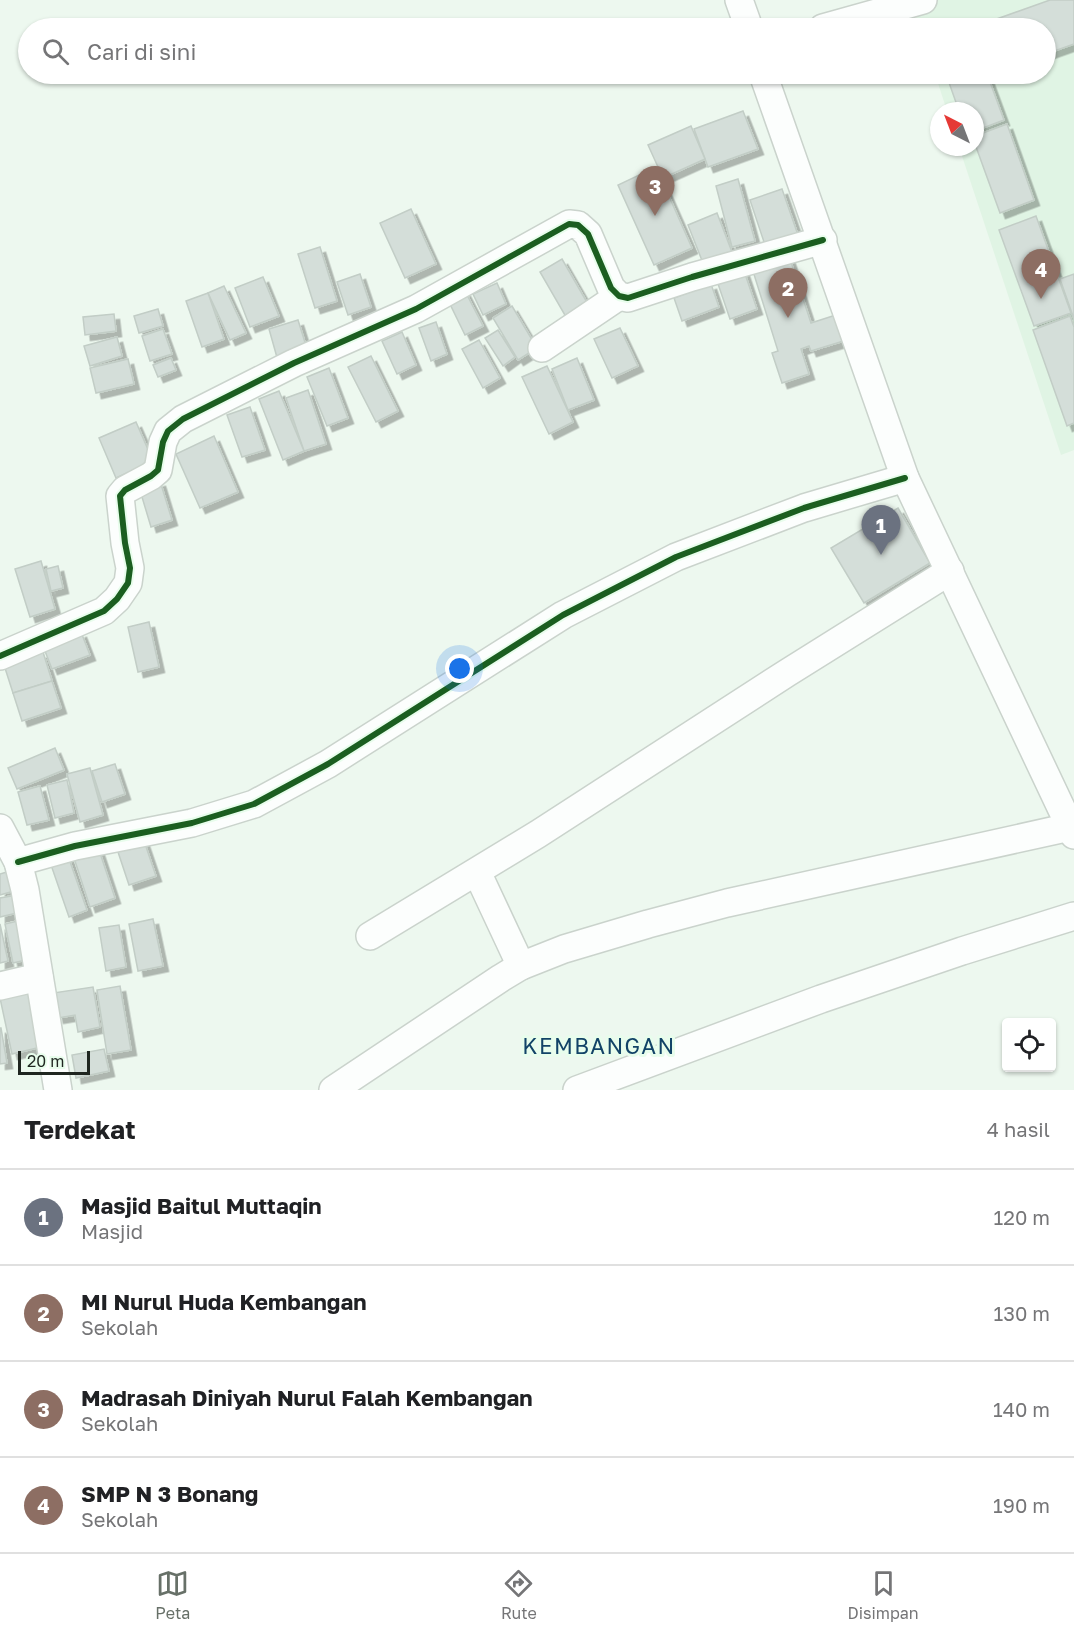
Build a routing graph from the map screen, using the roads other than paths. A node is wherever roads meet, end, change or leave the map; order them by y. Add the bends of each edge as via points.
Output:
1 (923, 0) edge
2 (859, 18) edge
3 (767, 84) edge
4 (823, 240) junction
5 (619, 296) junction
6 (542, 348) dead end
7 (905, 478) junction
8 (950, 571) junction
9 (0, 656) edge
10 (0, 828) edge
11 (1072, 831) edge
12 (18, 862) junction
13 (477, 872) junction
14 (1074, 916) edge
15 (370, 936) dead end
16 (521, 966) junction
17 (39, 977) junction
18 (0, 986) edge
19 (58, 1090) edge
20 (333, 1090) edge
21 (577, 1090) edge

1 - 2 street
3 - 4 street
4 - 5 street via 628,298
4 - 7 street
5 - 6 street
5 - 9 street via 610,288 588,234 578,225 569,224 416,309 183,419 168,431 158,470 124,489 120,496 130,568 128,584 117,599 104,611
7 - 8 street
7 - 12 street via 804,508 676,557 563,615 328,764 254,804 192,823 75,846
8 - 11 street
8 - 13 street
10 - 12 street
11 - 16 street via 727,903 564,949
12 - 17 street
13 - 15 street
13 - 16 street
14 - 21 street via 820,999
16 - 20 street
17 - 18 street
17 - 19 street

